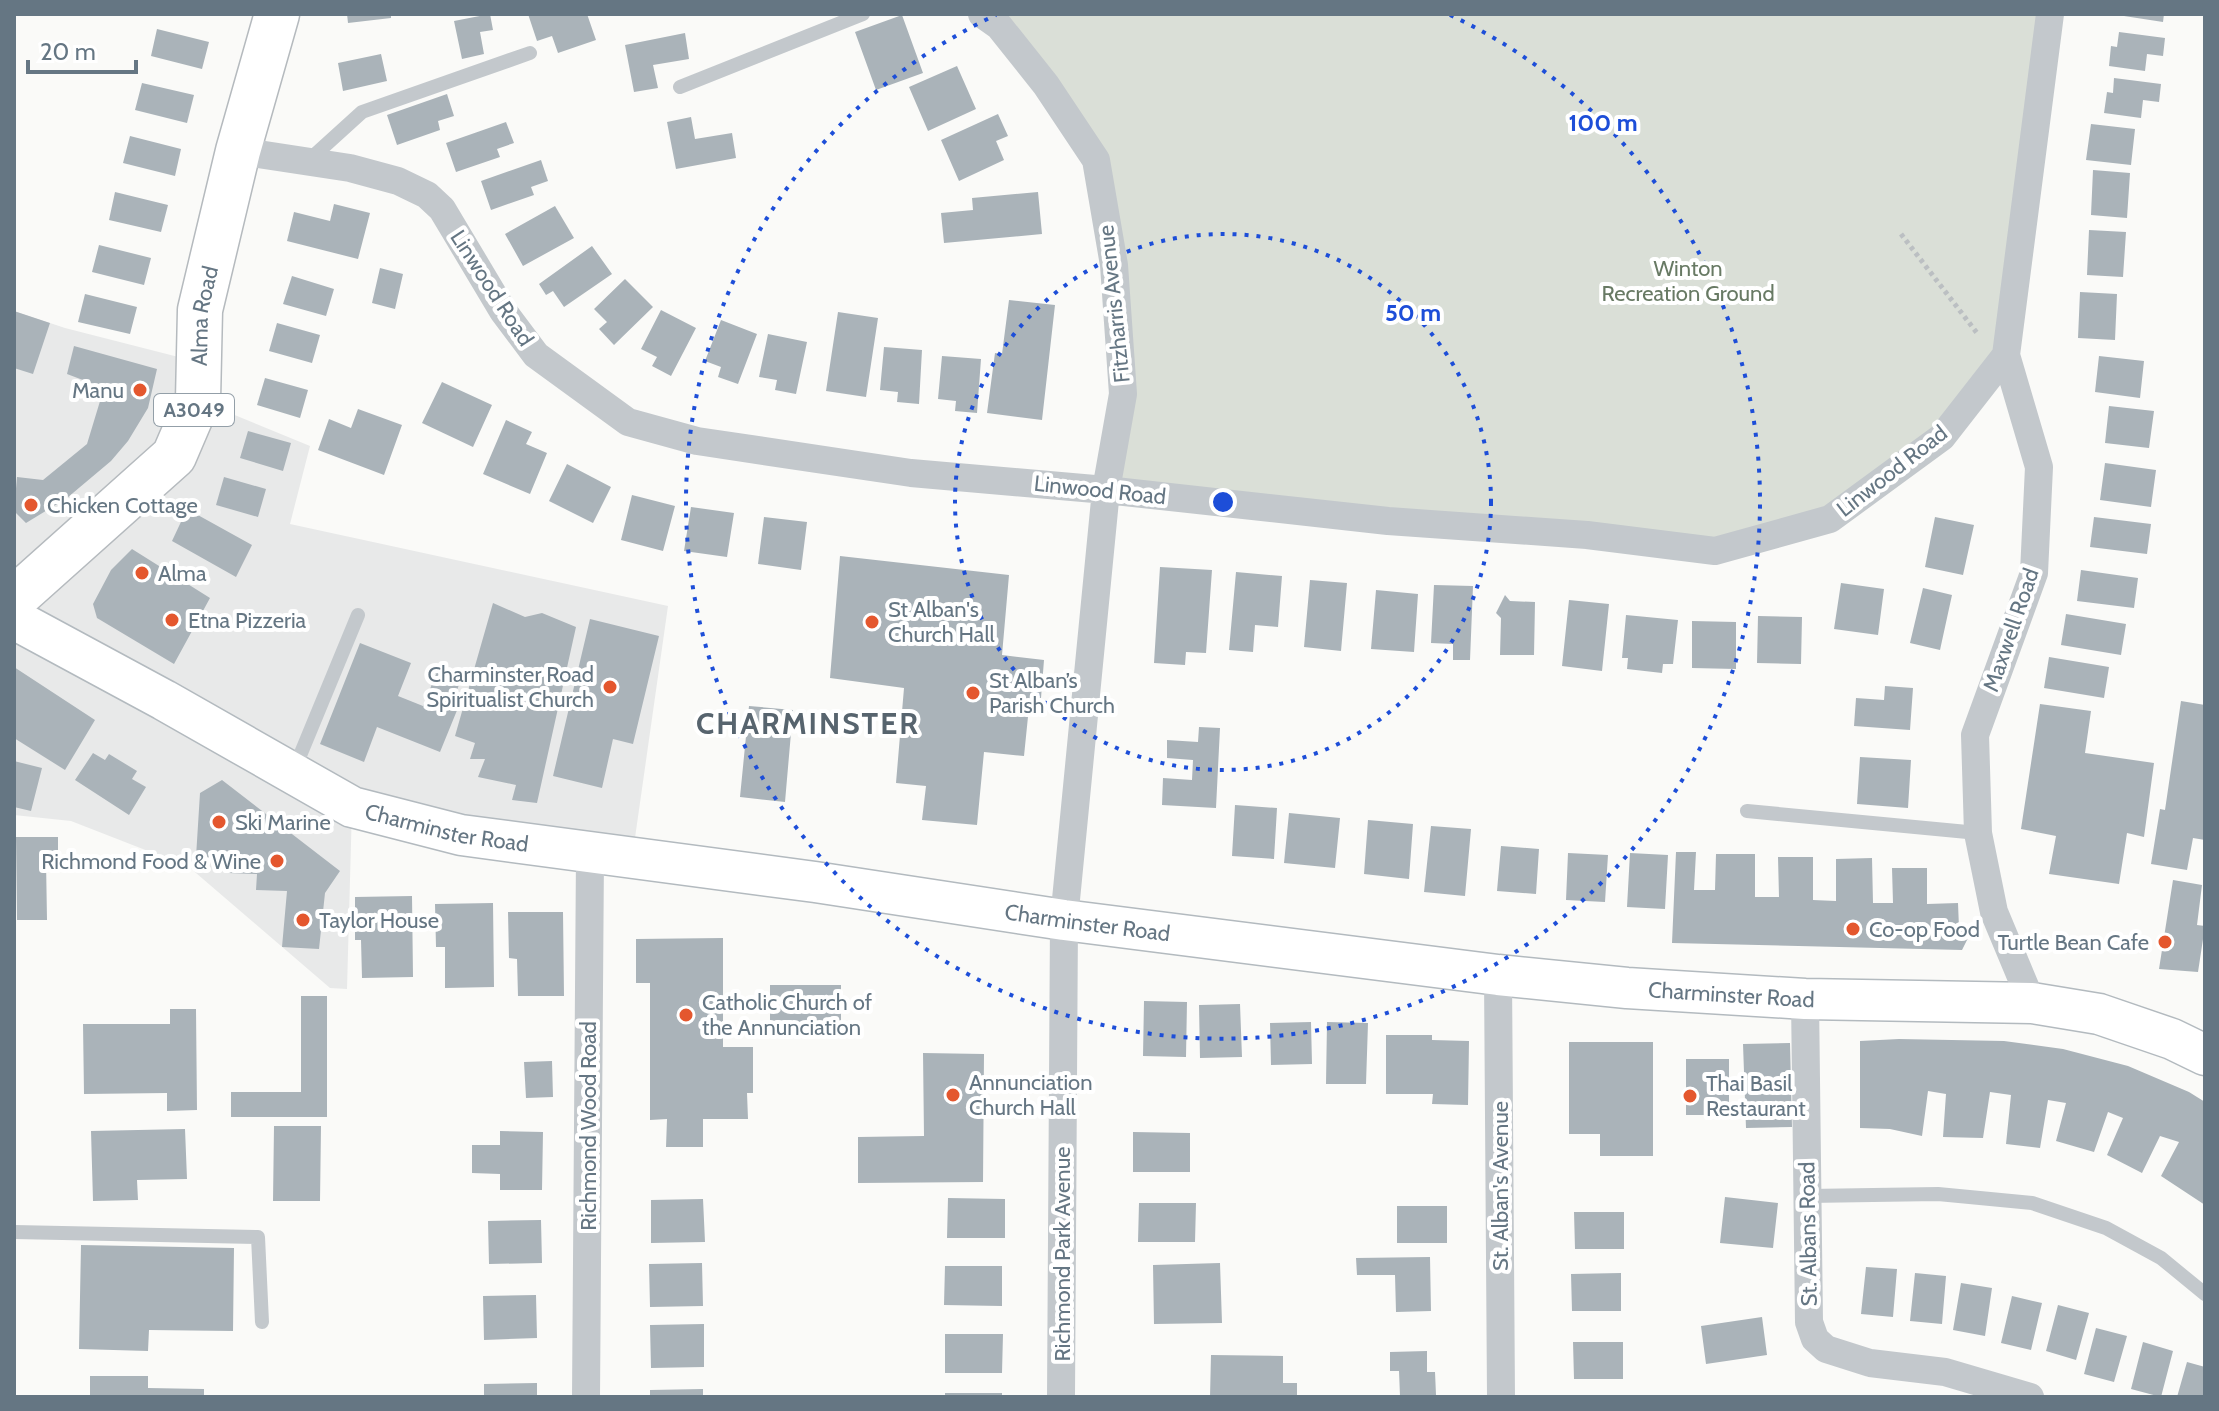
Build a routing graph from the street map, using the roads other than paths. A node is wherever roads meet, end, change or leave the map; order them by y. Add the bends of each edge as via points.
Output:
1 (277, 14) edge
2 (863, 14) edge
3 (982, 14) edge
4 (2050, 14) edge
5 (530, 53) dead end
6 (680, 87) dead end
7 (238, 151) junction
8 (308, 161) junction
9 (2003, 359) junction
10 (1106, 490) junction
11 (14, 599) edge
12 (358, 615) dead end
13 (14, 619) edge
14 (292, 774) junction
15 (1747, 811) dead end
16 (1978, 833) junction
17 (590, 854) junction
18 (1064, 920) junction
19 (1498, 975) junction
20 (1805, 999) junction
21 (2032, 1003) junction
22 (2205, 1055) edge
23 (1808, 1196) junction
24 (14, 1232) edge
25 (2205, 1294) edge
26 (262, 1322) dead end
27 (586, 1397) edge
28 (1061, 1397) edge
29 (1501, 1397) edge
30 (2030, 1397) edge

1 - 7 main road, Alma Road / A3049
2 - 6 lane
3 - 10 street, Fitzharris Avenue via 999,26 1046,85 1096,160 1114,265 1123,394
4 - 9 street, Maxwell Road
5 - 8 lane via 362,112
7 - 8 street, Linwood Road
7 - 11 main road, Alma Road / A3049 via 200,310 198,400 174,456
8 - 10 street, Linwood Road via 398,181 427,195 442,209 536,355 628,422 697,441 911,473
9 - 10 street, Linwood Road via 1942,437 1830,519 1715,551
9 - 16 street, Maxwell Road via 2039,467 2034,573 1975,735
10 - 18 street, Fitzharris Avenue
12 - 14 lane
13 - 14 main road, Charminster Road
14 - 17 main road, Charminster Road via 352,807 461,835
15 - 16 lane
16 - 21 street, Maxwell Road via 1994,912
17 - 18 main road, Charminster Road
17 - 27 street, Richmond Wood Road
18 - 19 main road, Charminster Road
18 - 28 street, Richmond Park Avenue
19 - 20 main road, Charminster Road
19 - 29 street, St. Alban's Avenue
20 - 21 main road, Charminster Road
20 - 23 street, St. Albans Road
21 - 22 main road, Charminster Road via 2099,1014
23 - 25 lane via 1938,1194 2032,1203 2106,1228 2161,1258
23 - 30 street, St. Albans Road via 1809,1322 1826,1349 1870,1363 1945,1372
24 - 26 lane via 258,1237

